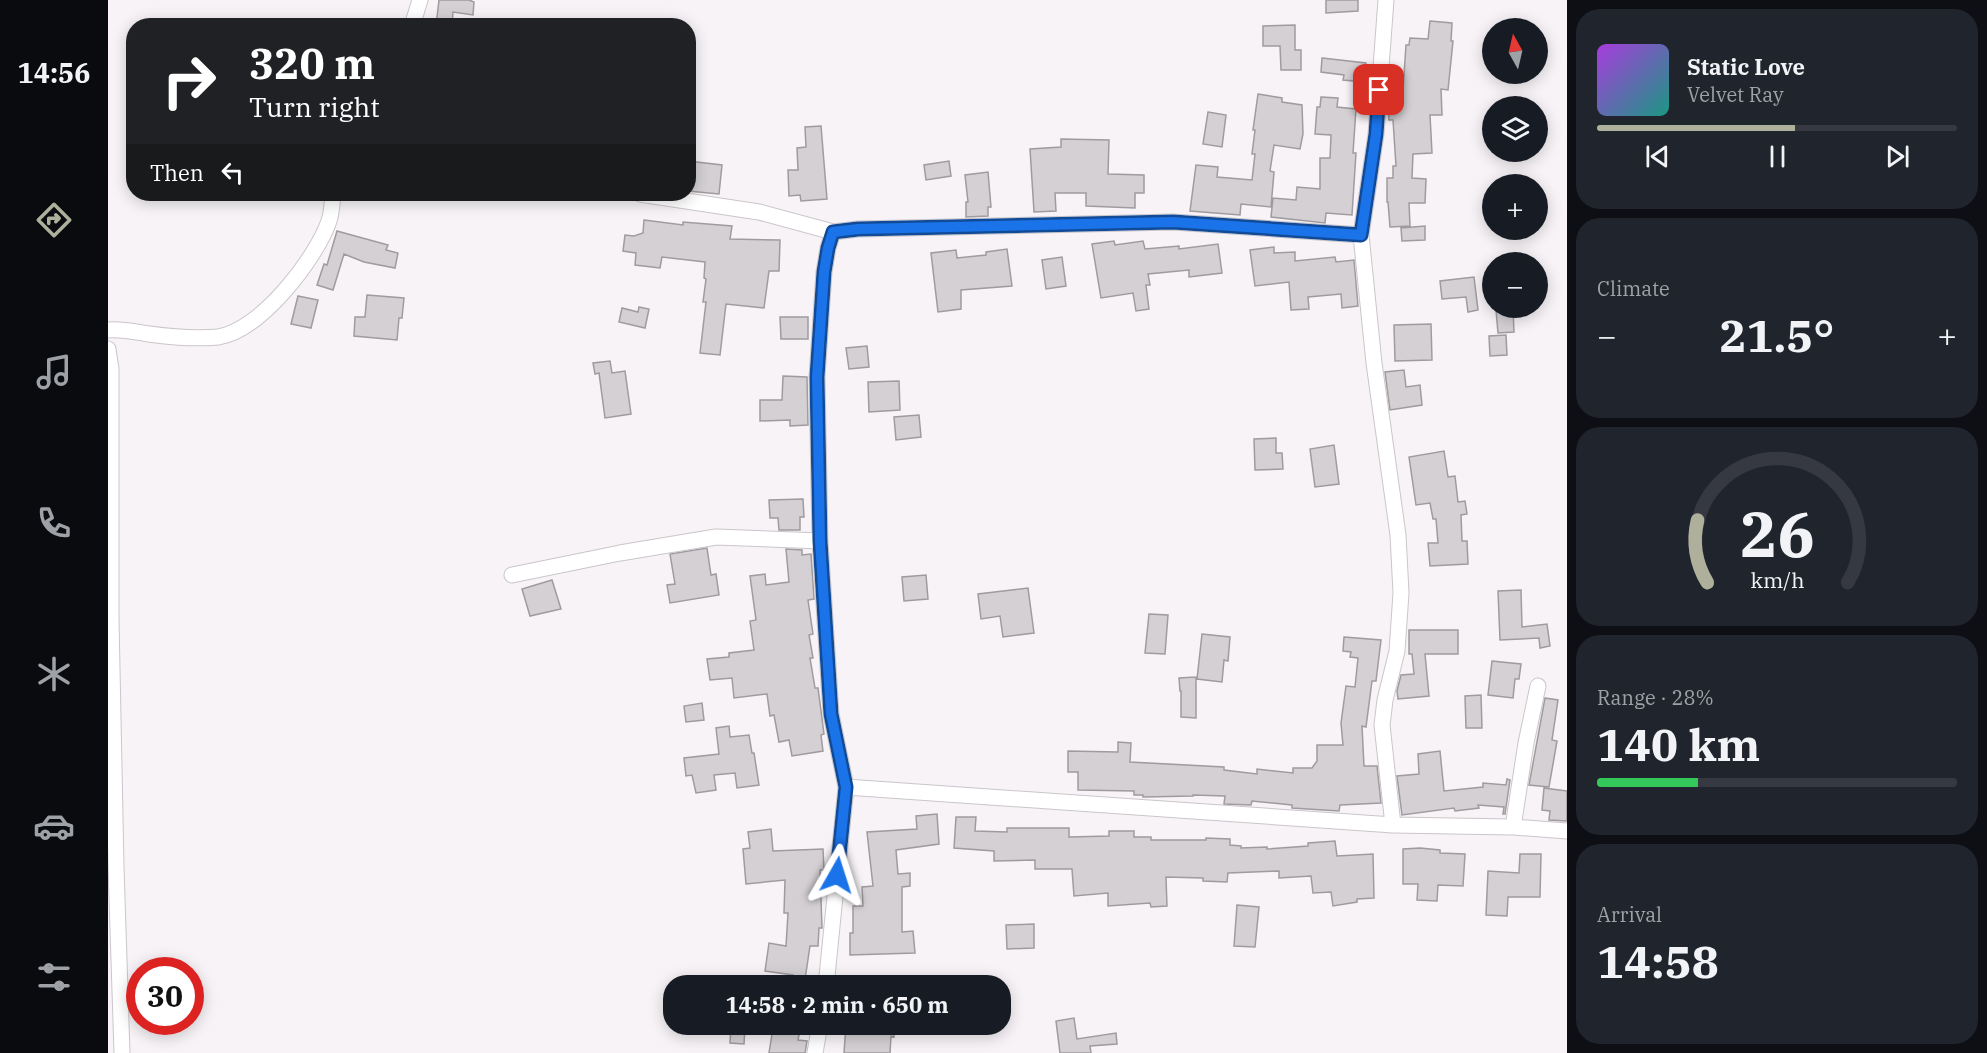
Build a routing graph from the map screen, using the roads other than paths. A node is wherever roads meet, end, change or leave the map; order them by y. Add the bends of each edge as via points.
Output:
1 (420, 0) edge
2 (1386, 0) edge
3 (414, 18) edge
4 (333, 201) edge
5 (686, 201) edge
6 (833, 232) junction
7 (1361, 235) junction
8 (108, 330) edge
9 (108, 348) edge
10 (820, 541) junction
11 (512, 575) dead end
12 (1538, 686) dead end
13 (846, 787) junction
14 (1393, 825) junction
15 (1513, 827) junction
16 (1567, 831) edge
17 (827, 975) edge
18 (818, 1035) edge
19 (122, 1053) edge
20 (815, 1053) edge

1 - 3 street
2 - 7 street via 1376,134
4 - 8 street via 329,221 310,257 262,314 240,331 201,338
5 - 6 street via 759,212
6 - 7 street via 1173,222
6 - 10 street via 824,272 817,377
7 - 14 street via 1398,535 1398,651 1382,714
9 - 19 street
10 - 11 street via 716,537
10 - 13 street via 831,714
12 - 15 street
13 - 14 street
13 - 17 street
14 - 15 street
15 - 16 street
18 - 20 street

